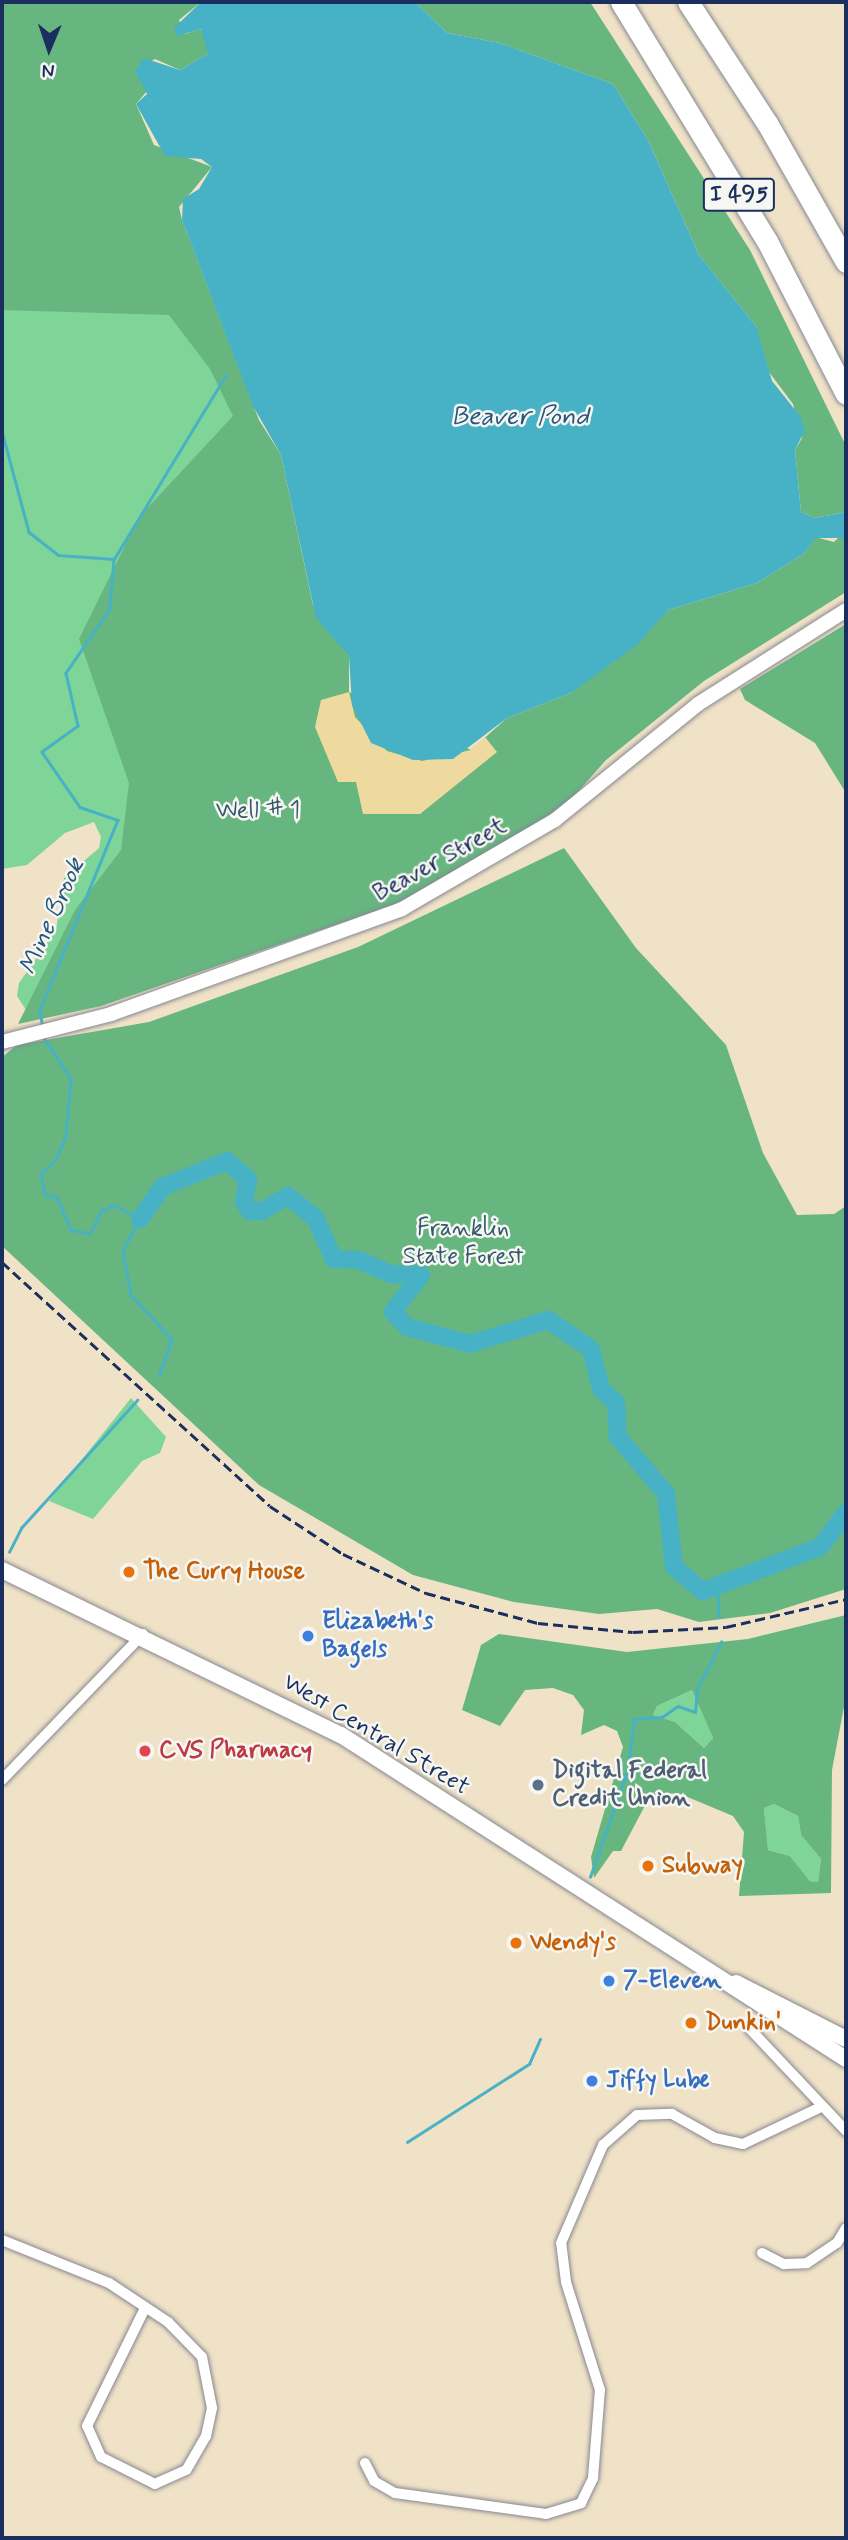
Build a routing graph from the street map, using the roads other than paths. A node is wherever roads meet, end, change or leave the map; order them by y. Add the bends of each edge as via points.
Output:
1 (621, 2) edge
2 (688, 2) edge
3 (846, 262) edge
4 (846, 394) edge
5 (846, 610) edge
6 (2, 1042) edge
7 (2, 1570) edge
8 (143, 1634) junction
9 (2, 1780) edge
10 (709, 1970) junction
11 (750, 2029) dead end
12 (846, 2039) edge
13 (846, 2059) edge
14 (821, 2107) junction
15 (846, 2131) edge
16 (846, 2228) edge
17 (2, 2240) edge
18 (762, 2253) dead end
19 (145, 2308) junction
20 (365, 2463) dead end

1 - 4 highway, I 495 via 767,241
2 - 3 highway, I 495 via 767,122
5 - 6 street, Beaver Street via 698,704 555,820 402,909 111,1014
7 - 8 main road, West Central Street
8 - 9 street
8 - 10 main road, West Central Street via 341,1735
10 - 12 main road, West Central Street
10 - 13 main road, West Central Street
11 - 14 street
14 - 15 street
14 - 20 street via 743,2144 715,2138 672,2114 637,2115 603,2146 561,2243 566,2282 600,2390 593,2478 581,2503 546,2514 395,2493 374,2481
16 - 18 street via 837,2243 807,2263 784,2264
17 - 19 street via 87,2271
19 - 19 street via 202,2357 212,2407 198,2454 170,2482 155,2484 101,2457 87,2426

